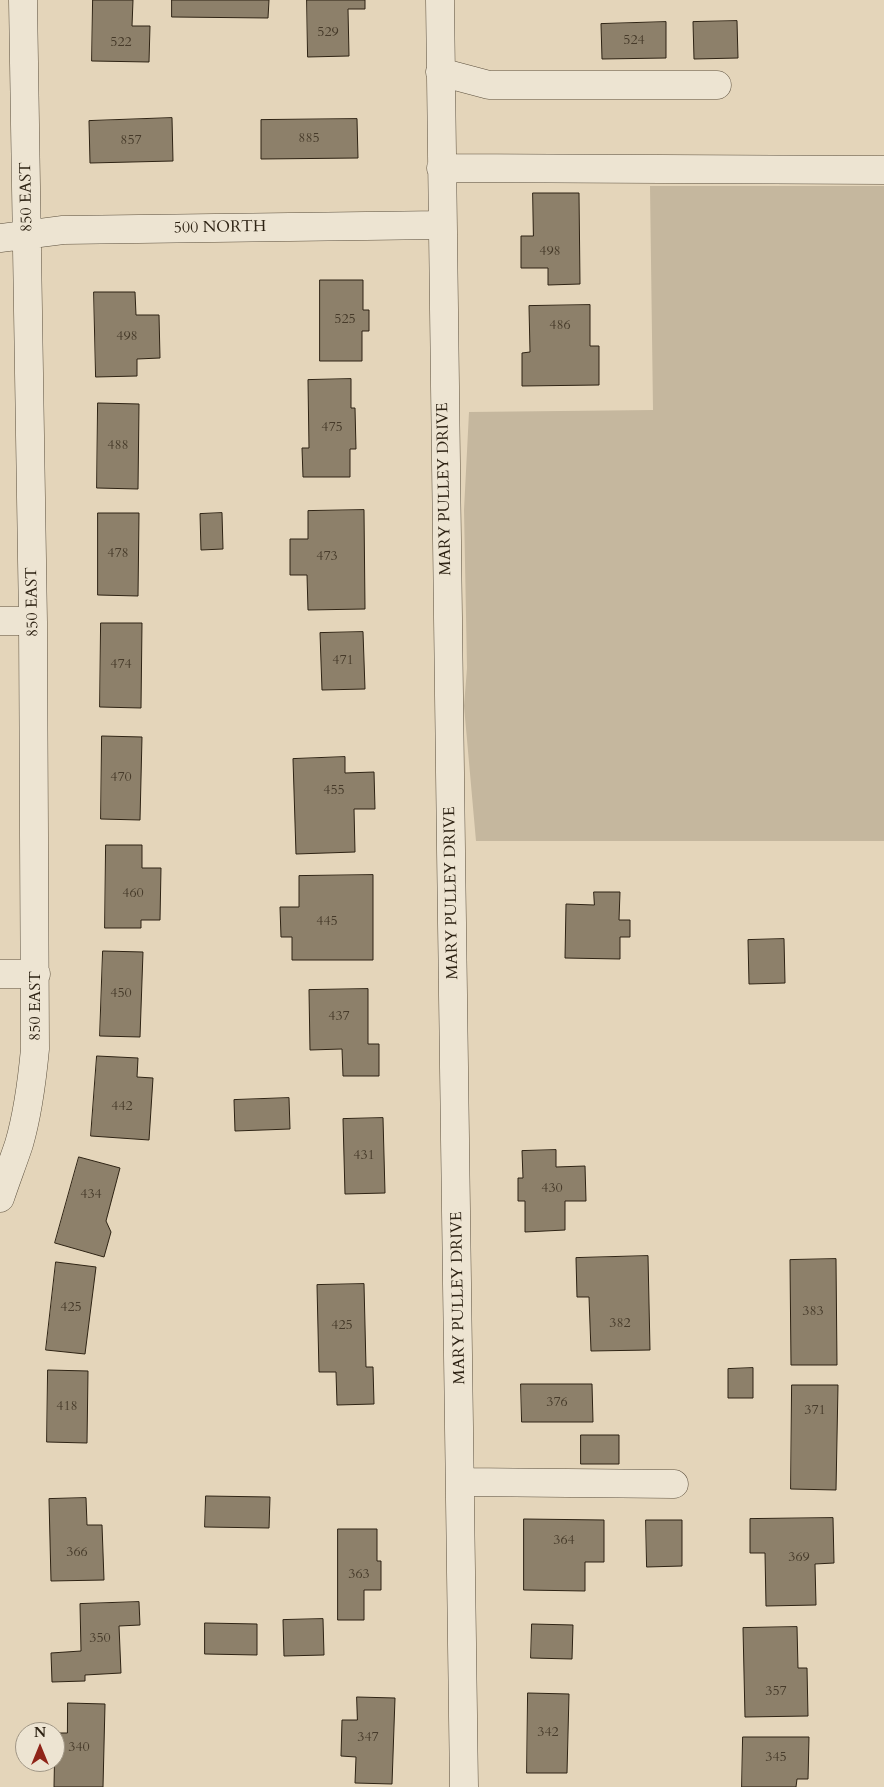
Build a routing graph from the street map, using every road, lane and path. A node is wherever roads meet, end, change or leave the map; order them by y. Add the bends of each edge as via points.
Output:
1 (23, 0) edge
2 (440, 0) edge
3 (440, 72) junction
4 (717, 85) dead end
5 (441, 168) junction
6 (884, 170) edge
7 (441, 225) junction
8 (28, 235) junction
9 (0, 238) edge
10 (0, 621) edge
11 (33, 621) junction
12 (0, 974) edge
13 (36, 974) junction
14 (0, 1198) edge
15 (462, 1482) junction
16 (674, 1484) dead end
17 (464, 1787) edge

1 - 8 street, 850 EAST
2 - 3 street, MARY PULLEY DRIVE
3 - 4 street via 489,85
3 - 5 street, MARY PULLEY DRIVE
5 - 6 street
5 - 7 street, MARY PULLEY DRIVE
7 - 8 street, 500 NORTH via 63,230
7 - 15 street, MARY PULLEY DRIVE
8 - 9 street, 500 NORTH
8 - 11 street, 850 EAST
10 - 11 street
11 - 13 street, 850 EAST
12 - 13 street
13 - 14 street, 850 EAST via 36,1049 32,1082 19,1143
15 - 16 street
15 - 17 street, MARY PULLEY DRIVE

